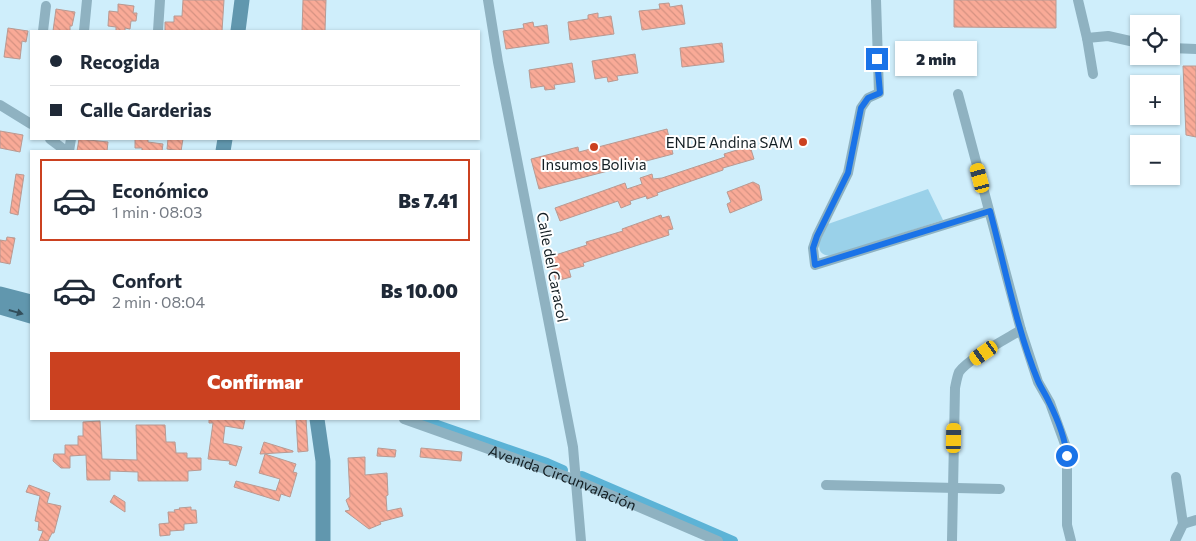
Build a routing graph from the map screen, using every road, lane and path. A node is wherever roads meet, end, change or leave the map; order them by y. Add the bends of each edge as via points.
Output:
1 (87, 0) edge
2 (160, 0) edge
3 (242, 0) edge
4 (488, 0) edge
5 (876, 0) edge
6 (1078, 0) edge
7 (46, 6) dead end
8 (43, 30) edge
9 (84, 30) edge
10 (158, 30) edge
11 (238, 30) edge
12 (1087, 38) junction
13 (1130, 40) edge
14 (1180, 48) edge
15 (1196, 49) edge
16 (1093, 74) dead end
17 (958, 94) dead end
18 (0, 105) edge
19 (30, 123) edge
20 (51, 140) edge
21 (66, 150) edge
22 (990, 211) junction
23 (0, 294) edge
24 (30, 302) edge
25 (0, 307) edge
26 (30, 316) edge
27 (1021, 330) junction
28 (317, 420) edge
29 (407, 420) edge
30 (1176, 476) dead end
31 (576, 480) junction
32 (826, 485) dead end
33 (953, 488) junction
34 (1000, 489) dead end
35 (1196, 520) edge
36 (1184, 524) junction
37 (324, 541) edge
38 (581, 541) edge
39 (718, 541) edge
40 (952, 541) edge
41 (1072, 541) edge
42 (1175, 541) edge

1 - 9 street
2 - 10 street
3 - 11 street
4 - 31 street, Calle del Caracol via 573,447
5 - 22 street via 880,93 868,98 861,108 848,173 813,248 815,265
6 - 12 street
7 - 8 street
12 - 13 street via 1108,36
12 - 16 street
14 - 15 street
17 - 22 street
18 - 19 street
20 - 21 street
22 - 27 street
23 - 24 street
25 -> 26 street
27 - 33 street via 959,373 955,388
27 - 41 street via 1038,382 1050,403 1066,446 1067,525
28 - 37 street via 323,461
29 - 31 street, Avenida Circunvalación
30 - 36 street
31 - 38 street, Calle del Caracol
31 - 39 street, Avenida Circunvalación
32 - 33 street
33 - 34 street
33 - 40 street
35 - 36 street
36 - 42 street

